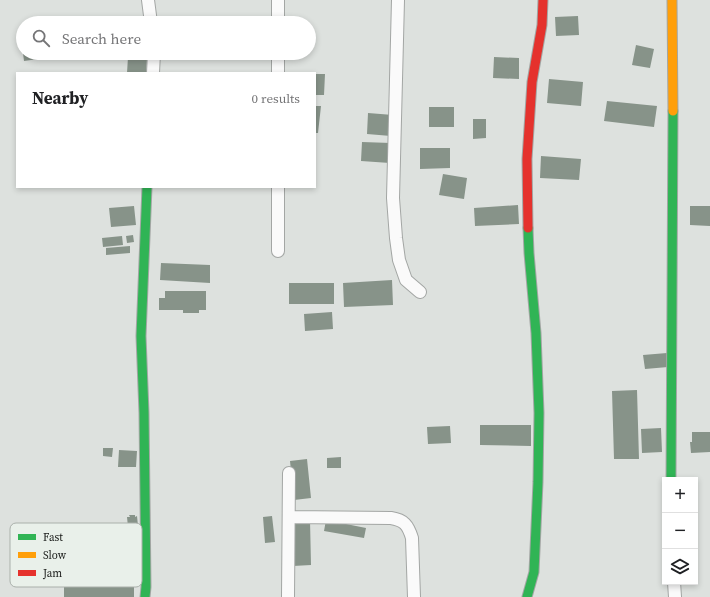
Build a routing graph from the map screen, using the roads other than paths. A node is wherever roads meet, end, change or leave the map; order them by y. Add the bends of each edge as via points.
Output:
1 (148, 0) edge
2 (278, 0) edge
3 (398, 0) edge
4 (543, 0) edge
5 (672, 0) edge
6 (150, 16) edge
7 (278, 16) edge
8 (154, 60) edge
9 (278, 60) edge
10 (153, 72) edge
11 (278, 72) edge
12 (147, 188) edge
13 (278, 188) edge
14 (278, 251) dead end
15 (420, 292) dead end
16 (289, 473) dead end
17 (671, 477) edge
18 (289, 517) junction
19 (674, 585) edge
20 (145, 597) edge
21 (288, 597) edge
22 (414, 597) edge
23 (527, 597) edge
24 (675, 597) edge

1 - 6 street
2 - 7 street
3 - 15 street via 393,198 396,238 399,260 406,280
4 - 23 street via 542,25 532,82 527,159 529,253 539,413 534,572
5 - 17 street via 674,170
8 - 10 street
9 - 11 street
12 - 20 street via 141,336
13 - 14 street
16 - 18 street
18 - 21 street
18 - 22 street via 391,518 405,523 412,538
19 - 24 street

